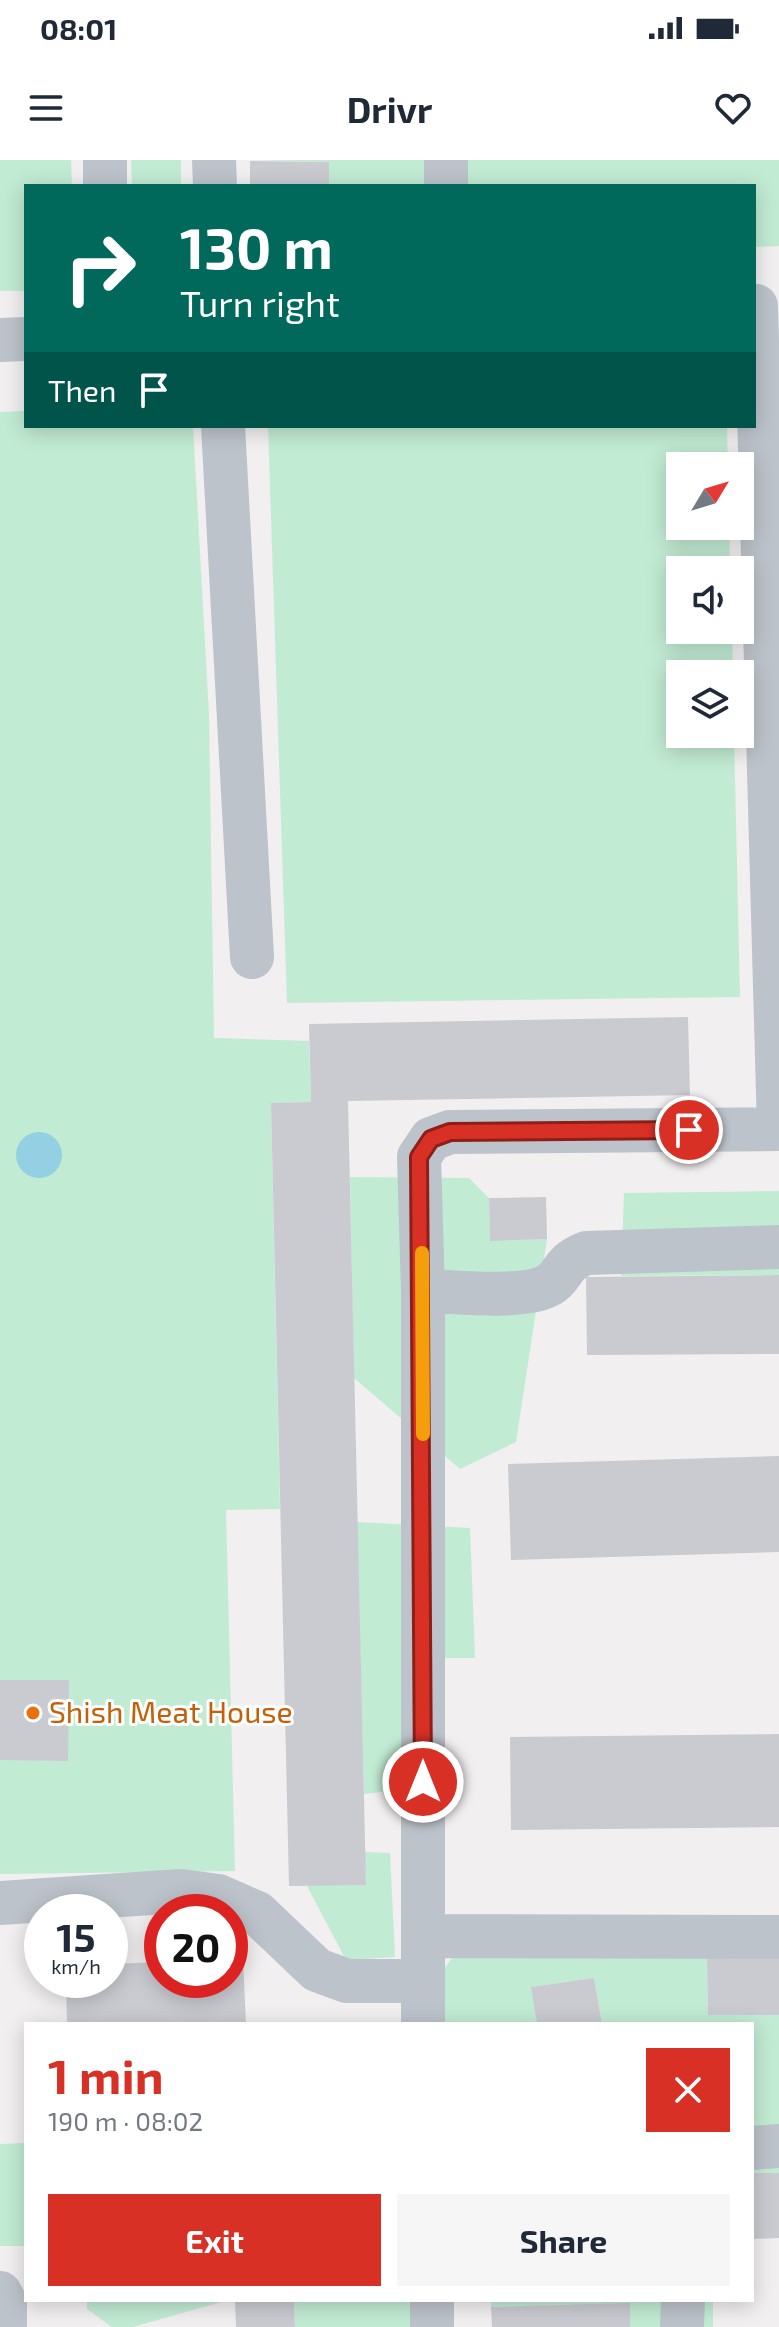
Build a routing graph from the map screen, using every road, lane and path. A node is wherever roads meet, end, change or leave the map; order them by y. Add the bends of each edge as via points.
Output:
1 (105, 160) edge
2 (214, 160) edge
3 (446, 160) edge
4 (105, 184) edge
5 (215, 184) edge
6 (446, 184) edge
7 (763, 306) edge
8 (24, 339) edge
9 (0, 340) edge
10 (223, 428) edge
11 (252, 957) dead end
12 (779, 1129) edge
13 (779, 1247) edge
14 (423, 1291) junction
15 (0, 1903) edge
16 (424, 1936) junction
17 (779, 1937) edge
18 (423, 1981) junction
19 (423, 2022) edge
20 (779, 2146) edge
21 (754, 2148) edge
22 (0, 2293) edge
23 (432, 2302) edge
24 (683, 2302) edge
25 (5, 2327) edge
26 (432, 2327) edge
27 (682, 2327) edge

1 - 4 street
2 - 5 street
3 - 6 street
7 - 12 street
8 - 9 street
10 - 11 street
12 - 14 street via 450,1132 431,1139 419,1157
13 - 14 street via 586,1253 568,1260 551,1285 530,1292
14 - 16 street
15 - 18 street via 181,1891 218,1896 257,1913 317,1970 347,1981
16 - 17 street
16 - 18 street
18 - 19 street
20 - 21 street
22 - 25 street
23 - 26 street
24 - 27 street

